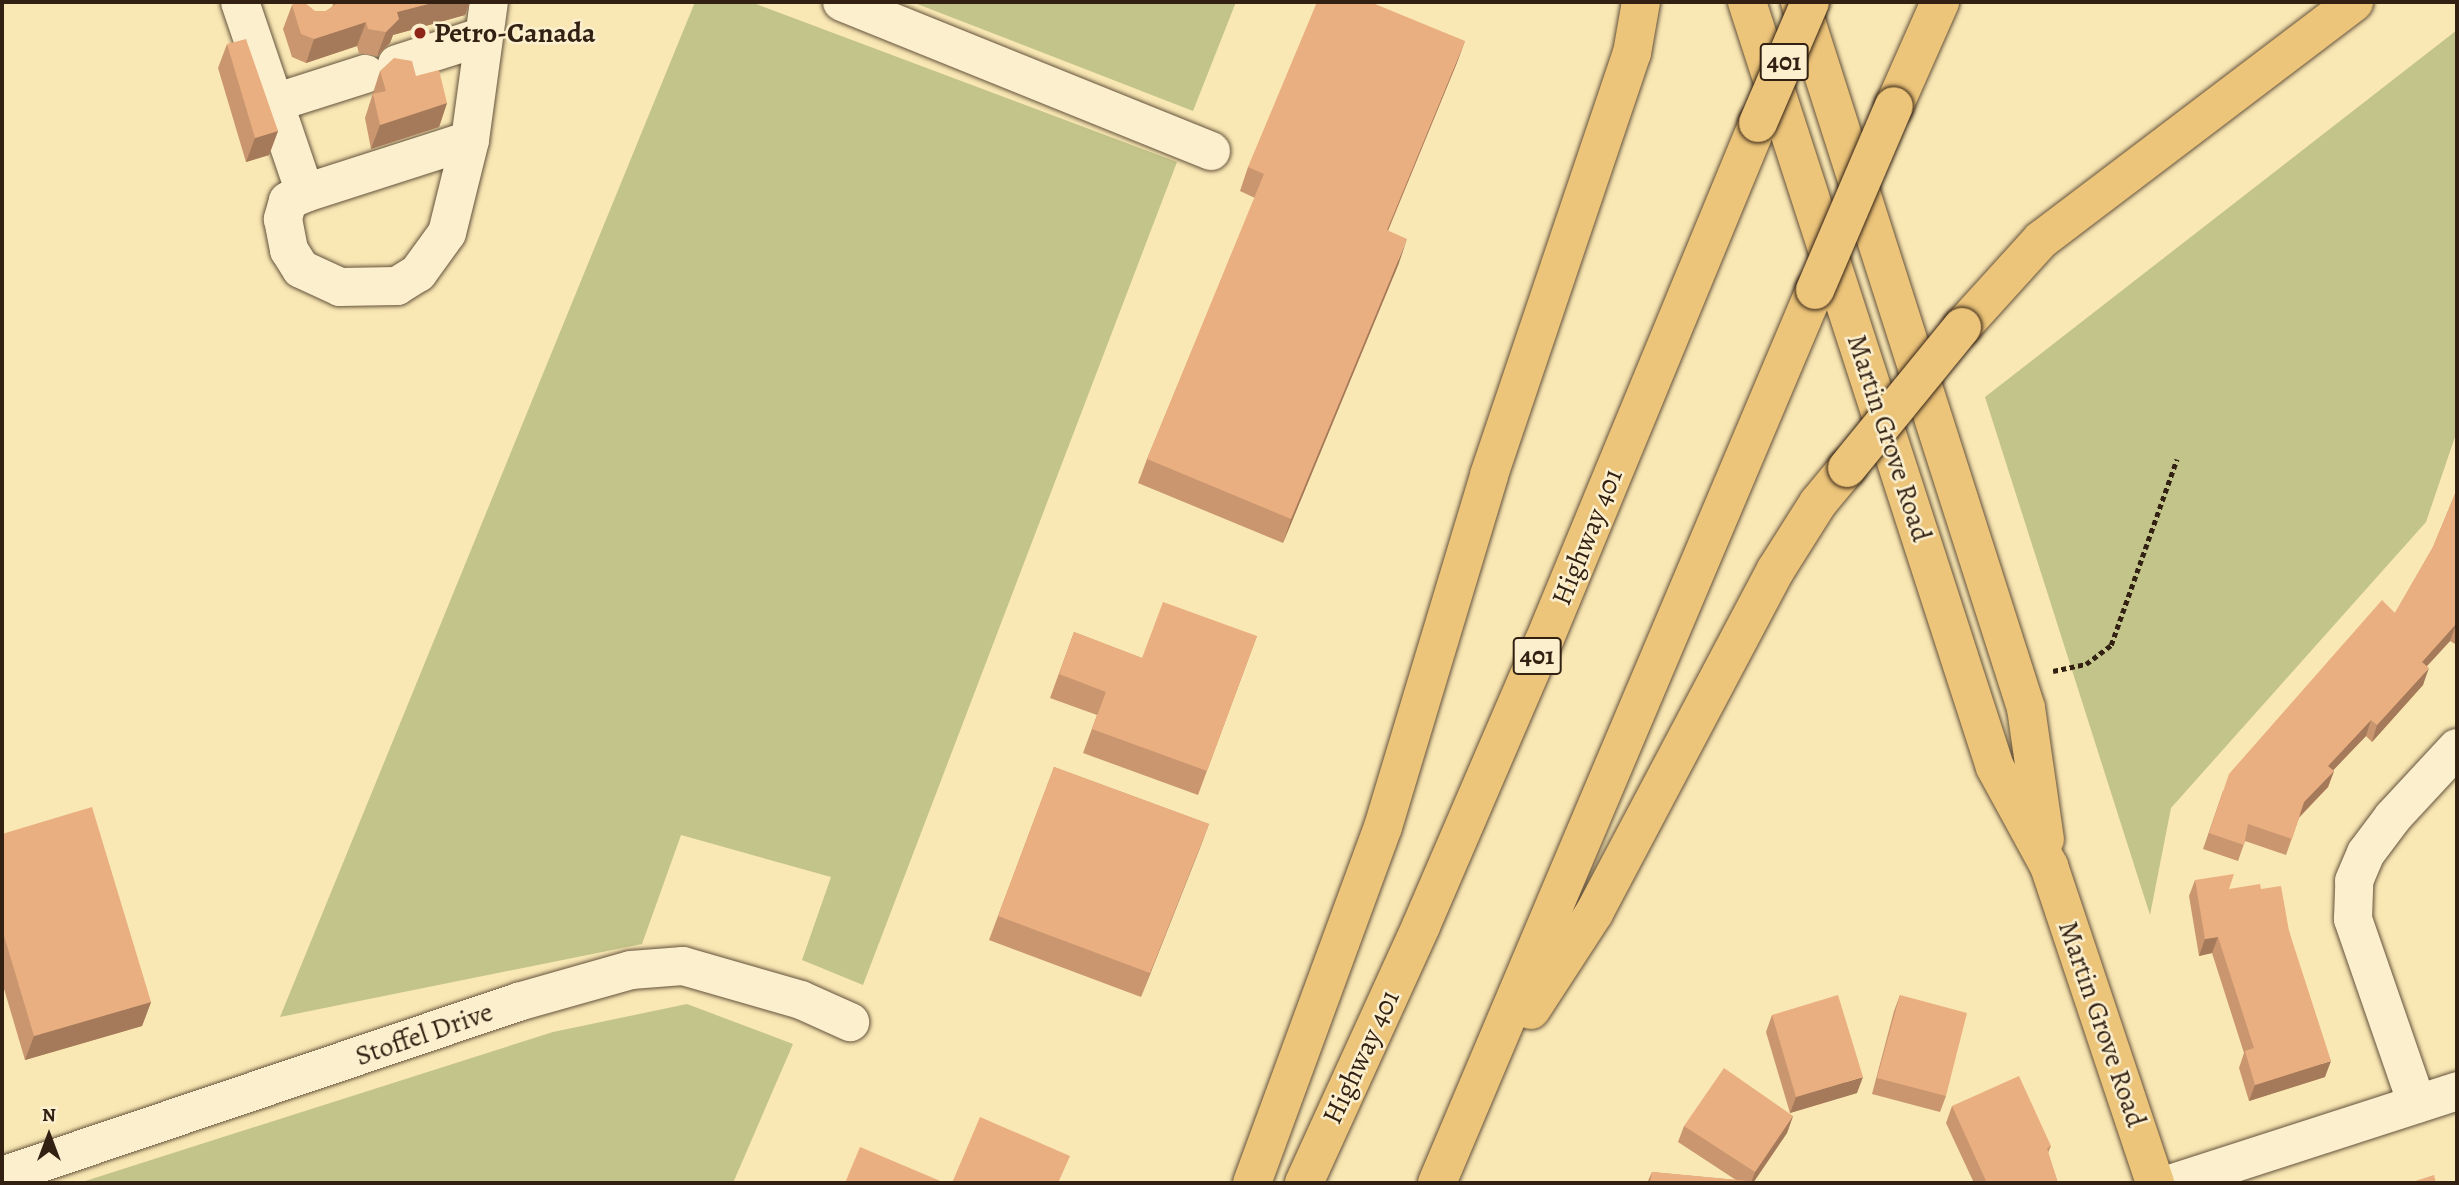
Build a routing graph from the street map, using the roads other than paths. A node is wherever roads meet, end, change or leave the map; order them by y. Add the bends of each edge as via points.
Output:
1 (240, 2) edge
2 (842, 2) edge
3 (1641, 2) edge
4 (1747, 2) edge
5 (1800, 2) edge
6 (1810, 2) edge
7 (1940, 2) edge
8 (2354, 2) edge
9 (486, 19) edge
10 (274, 103) junction
11 (470, 140) junction
12 (1211, 151) dead end
13 (304, 193) junction
14 (2457, 748) edge
15 (2049, 866) junction
16 (849, 1022) dead end
17 (2457, 1091) edge
18 (1472, 1100) junction
19 (2417, 1104) junction
20 (2, 1176) edge
21 (1252, 1183) edge
22 (1304, 1183) edge
23 (1437, 1183) edge
24 (2155, 1183) edge
25 (2174, 1183) edge

1 - 10 street
2 - 12 street
3 - 21 main road via 1632,53 1489,475 1383,827
4 - 15 main road, Martin Grove Road via 1996,767
5 - 15 main road, Martin Grove Road via 2026,708
6 - 22 main road, Highway 401 / 401, bridge via 1533,666
7 - 18 main road, bridge
8 - 18 main road, bridge via 2041,240 1962,327 1818,503 1775,570 1594,914
9 - 10 street
9 - 11 street
10 - 13 street
11 - 13 street
11 - 13 street via 447,233 418,273 397,286 340,287 301,269 289,250 282,219 288,201
14 - 19 street via 2365,853 2354,881 2353,919
15 - 24 main road, Martin Grove Road
16 - 20 street, Stoffel Drive via 801,1000 683,966 631,971 517,1002
17 - 19 street
18 - 23 main road
19 - 25 street

